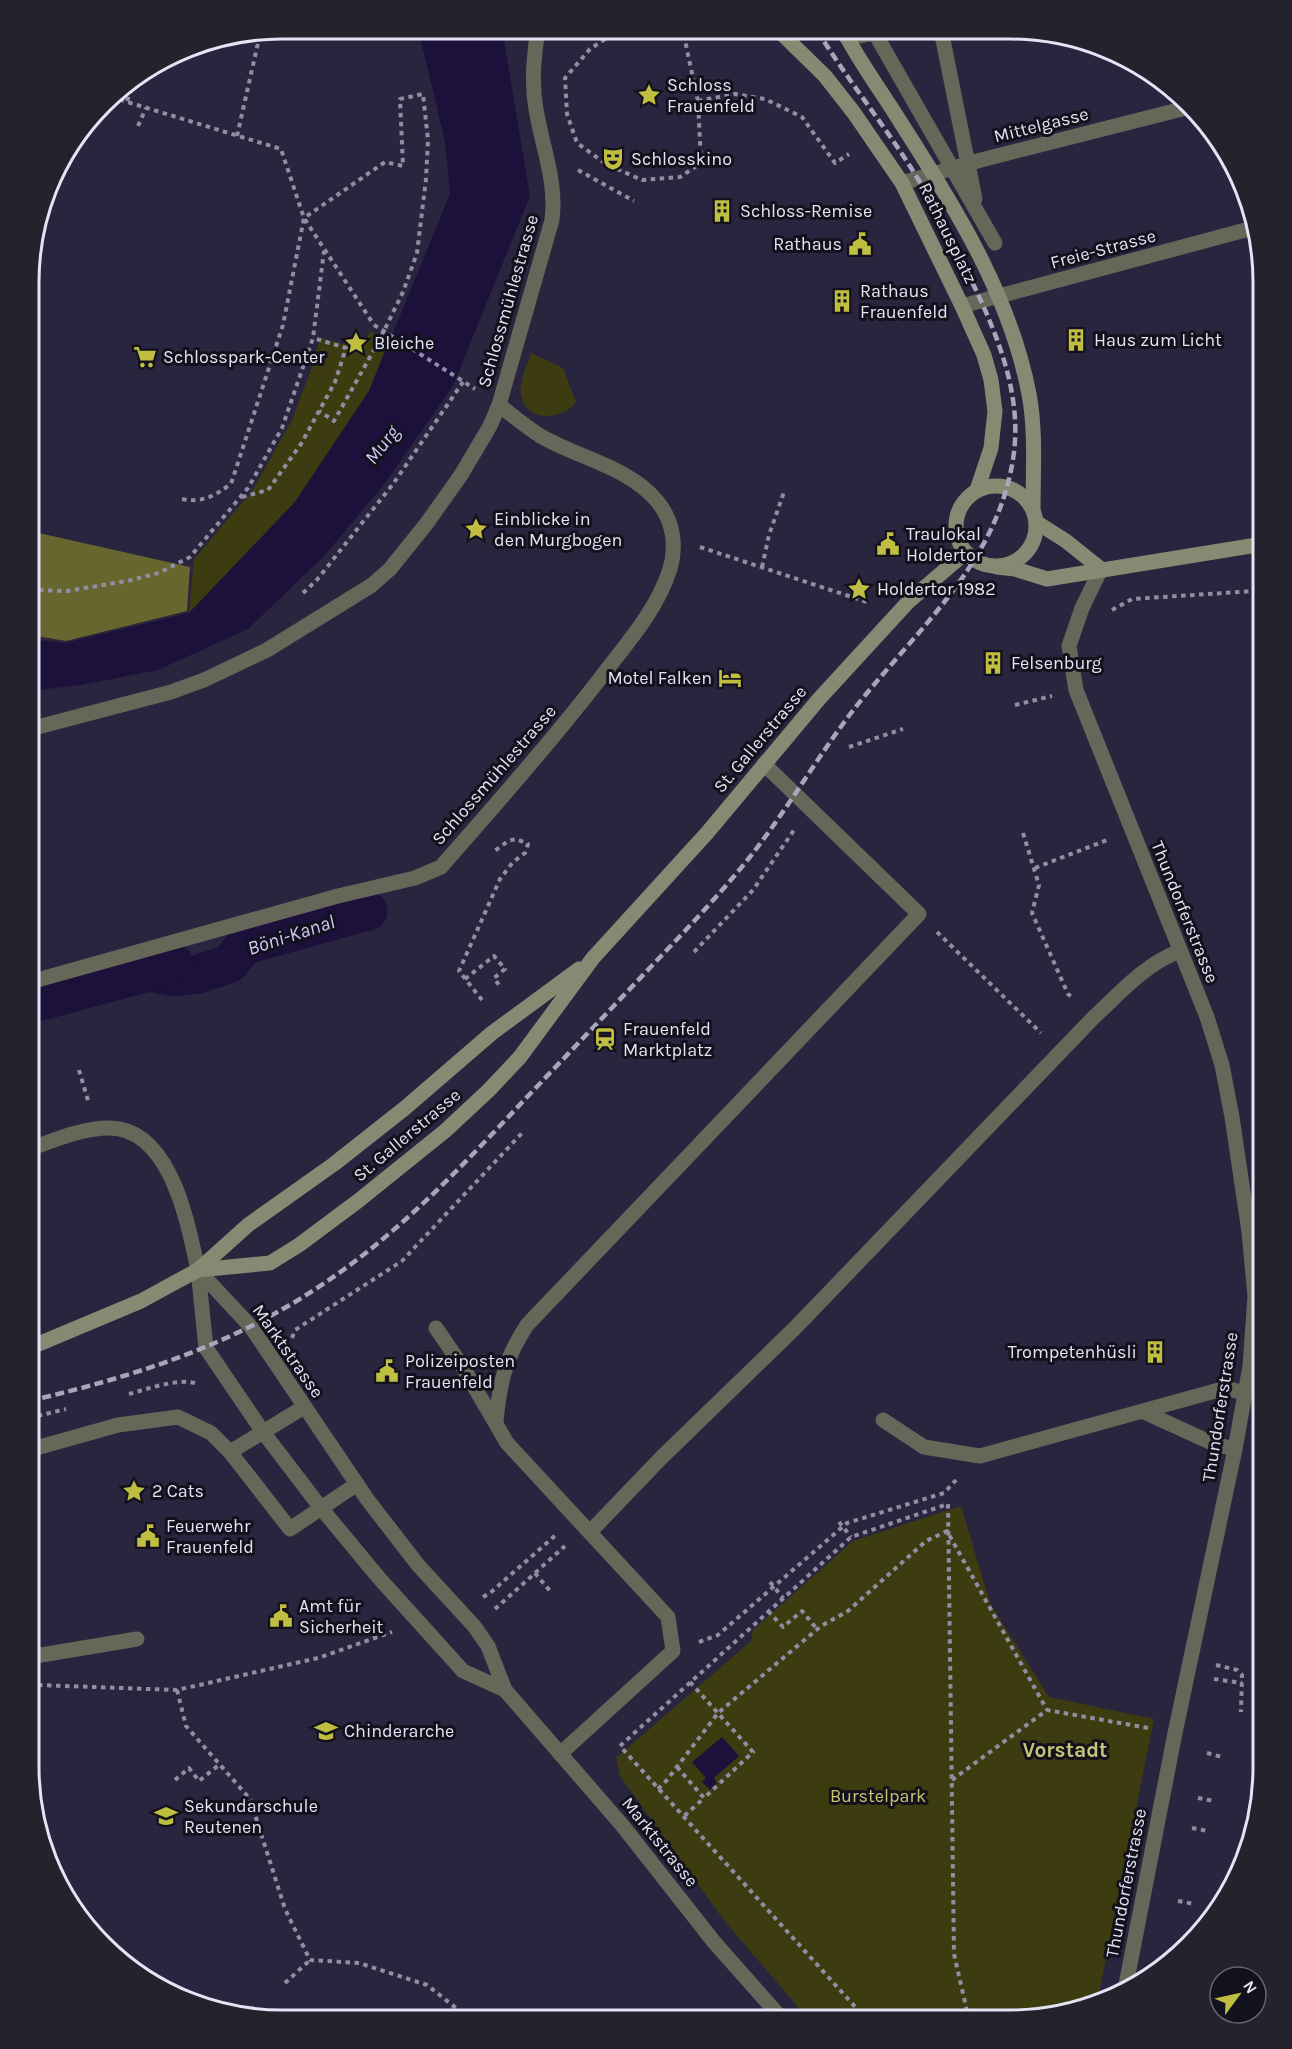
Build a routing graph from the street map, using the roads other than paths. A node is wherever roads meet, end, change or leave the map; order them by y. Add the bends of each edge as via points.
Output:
1 (537, 39) edge
2 (787, 39) edge
3 (848, 39) edge
4 (882, 39) edge
5 (942, 39) edge
6 (1181, 109) edge
7 (960, 167) junction
8 (934, 174) junction
9 (902, 183) junction
10 (1247, 230) edge
11 (995, 243) dead end
12 (999, 297) junction
13 (962, 306) junction
14 (499, 405) junction
15 (977, 490) junction
16 (1034, 515) junction
17 (1253, 546) edge
18 (965, 553) junction
19 (997, 567) junction
20 (1101, 569) junction
21 (39, 727) edge
22 (764, 765) junction
23 (1180, 951) junction
24 (593, 958) junction
25 (39, 979) edge
26 (39, 1146) edge
27 (198, 1270) junction
28 (1253, 1275) edge
29 (436, 1328) dead end
30 (39, 1344) edge
31 (1253, 1374) edge
32 (1244, 1392) junction
33 (304, 1407) junction
34 (1144, 1412) junction
35 (883, 1420) dead end
36 (496, 1421) junction
37 (263, 1432) junction
38 (39, 1447) edge
39 (1235, 1449) junction
40 (230, 1452) junction
41 (357, 1484) junction
42 (321, 1508) junction
43 (584, 1526) junction
44 (137, 1639) dead end
45 (39, 1655) edge
46 (505, 1690) junction
47 (560, 1754) junction
48 (1127, 1980) edge
49 (774, 2010) edge

1 - 14 street, Schlossmühlestrasse via 532,78 552,179 552,220
2 - 9 main road, Rathausplatz via 854,112
3 - 8 main road, Rathausplatz
4 - 7 street via 914,112
5 - 7 street
6 - 7 street, Mittelgasse
7 - 8 street, Mittelgasse
7 - 11 street via 978,214
8 - 9 street, Mittelgasse
8 - 12 main road, Rathausplatz
9 - 13 main road, Rathausplatz
10 - 12 street, Freie-Strasse
12 - 13 street, Freie-Strasse
12 - 16 main road, Rathausplatz via 1018,346 1030,397
13 - 15 main road, Rathausplatz via 984,355 995,411 991,448
14 - 21 street, Schlossmühlestrasse via 460,475 405,552 372,585 235,666 182,688
14 - 25 street, Schlossmühlestrasse via 540,435 641,486 658,502 674,538 670,567 659,598 566,723 441,867 415,878
15 - 16 main road via 1006,487 1021,495
15 - 18 main road via 967,497 956,517 958,541
16 - 19 main road via 1035,536 1029,549 1020,559
16 - 20 main road
17 - 20 main road
18 - 19 main road via 986,566
18 - 22 main road, St. Gallerstrasse via 909,601
19 - 20 main road via 1047,579
20 - 23 street, Thundorferstrasse via 1069,646 1076,690
22 - 24 main road, St. Gallerstrasse
22 - 36 street via 919,915 528,1325 512,1348 499,1392
23 - 28 street, Thundorferstrasse via 1222,1065
23 - 43 street via 1144,970 1094,1017 795,1328 662,1458
24 - 27 main road, St. Gallerstrasse via 492,1034 334,1164 248,1225
24 - 27 main road, St. Gallerstrasse via 520,1057 489,1090 358,1201 270,1263
26 - 27 street via 73,1134 112,1128 142,1139 171,1177 187,1216
27 - 30 main road, St. Gallerstrasse via 141,1301
27 - 33 street, Marktstrasse via 251,1327
27 - 37 street, Marktstrasse via 206,1348
29 - 36 street
31 - 32 street, Thundorferstrasse
32 - 34 street via 1226,1388
32 - 39 street, Thundorferstrasse
33 - 37 street
33 - 41 street, Marktstrasse
34 - 35 street via 980,1456 924,1447
34 - 39 street
36 - 43 street via 507,1443
37 - 40 street
37 - 42 street, Marktstrasse
38 - 40 street via 118,1425 178,1417 211,1433
39 - 48 street, Thundorferstrasse
40 - 42 street via 290,1529
41 - 42 street
41 - 46 street, Marktstrasse via 418,1565 488,1646
42 - 46 street, Marktstrasse via 463,1671
43 - 47 street via 668,1617 673,1651
44 - 45 street
46 - 47 street, Marktstrasse
47 - 49 street, Marktstrasse

